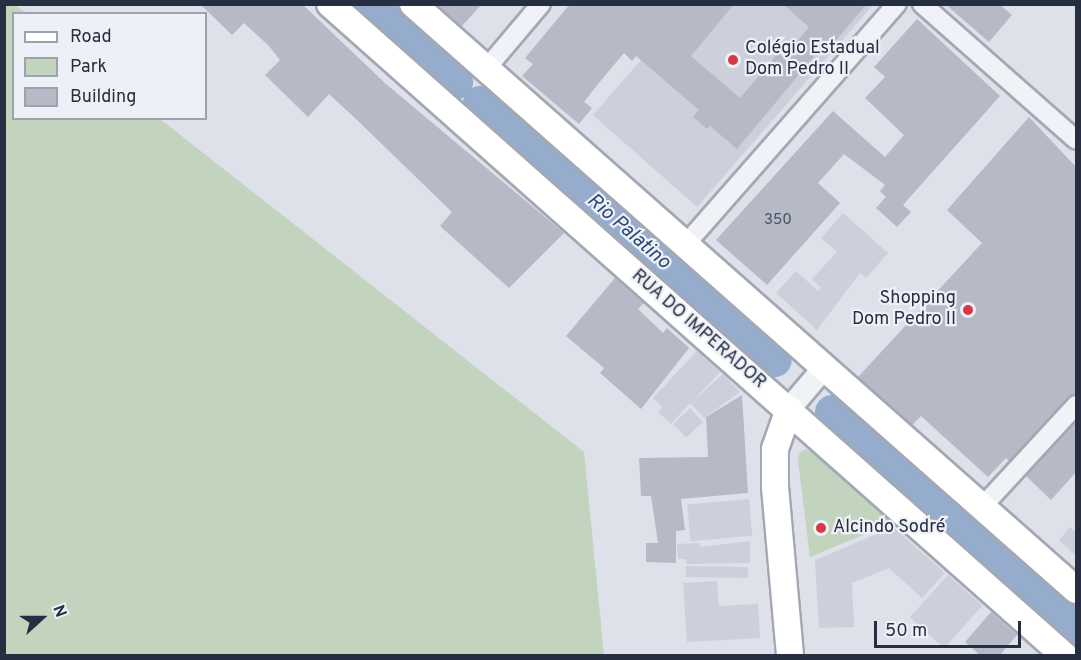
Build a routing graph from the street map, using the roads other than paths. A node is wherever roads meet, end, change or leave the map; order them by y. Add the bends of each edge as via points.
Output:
1 (330, 4) edge
2 (413, 4) edge
3 (541, 4) edge
4 (897, 4) edge
5 (922, 4) edge
6 (486, 69) junction
7 (1077, 140) edge
8 (685, 245) junction
9 (824, 368) junction
10 (1077, 405) edge
11 (789, 409) junction
12 (982, 507) junction
13 (1077, 591) edge
14 (790, 656) edge
15 (1065, 656) edge

1 - 11 main road, RUA DO IMPERADOR
2 - 6 main road
3 - 6 street
4 - 8 street
5 - 7 street
6 - 8 main road
8 - 9 main road
9 - 11 street
9 - 12 main road
10 - 12 street
11 - 14 main road via 775,449 775,488
11 - 15 main road, RUA DO IMPERADOR
12 - 13 main road

